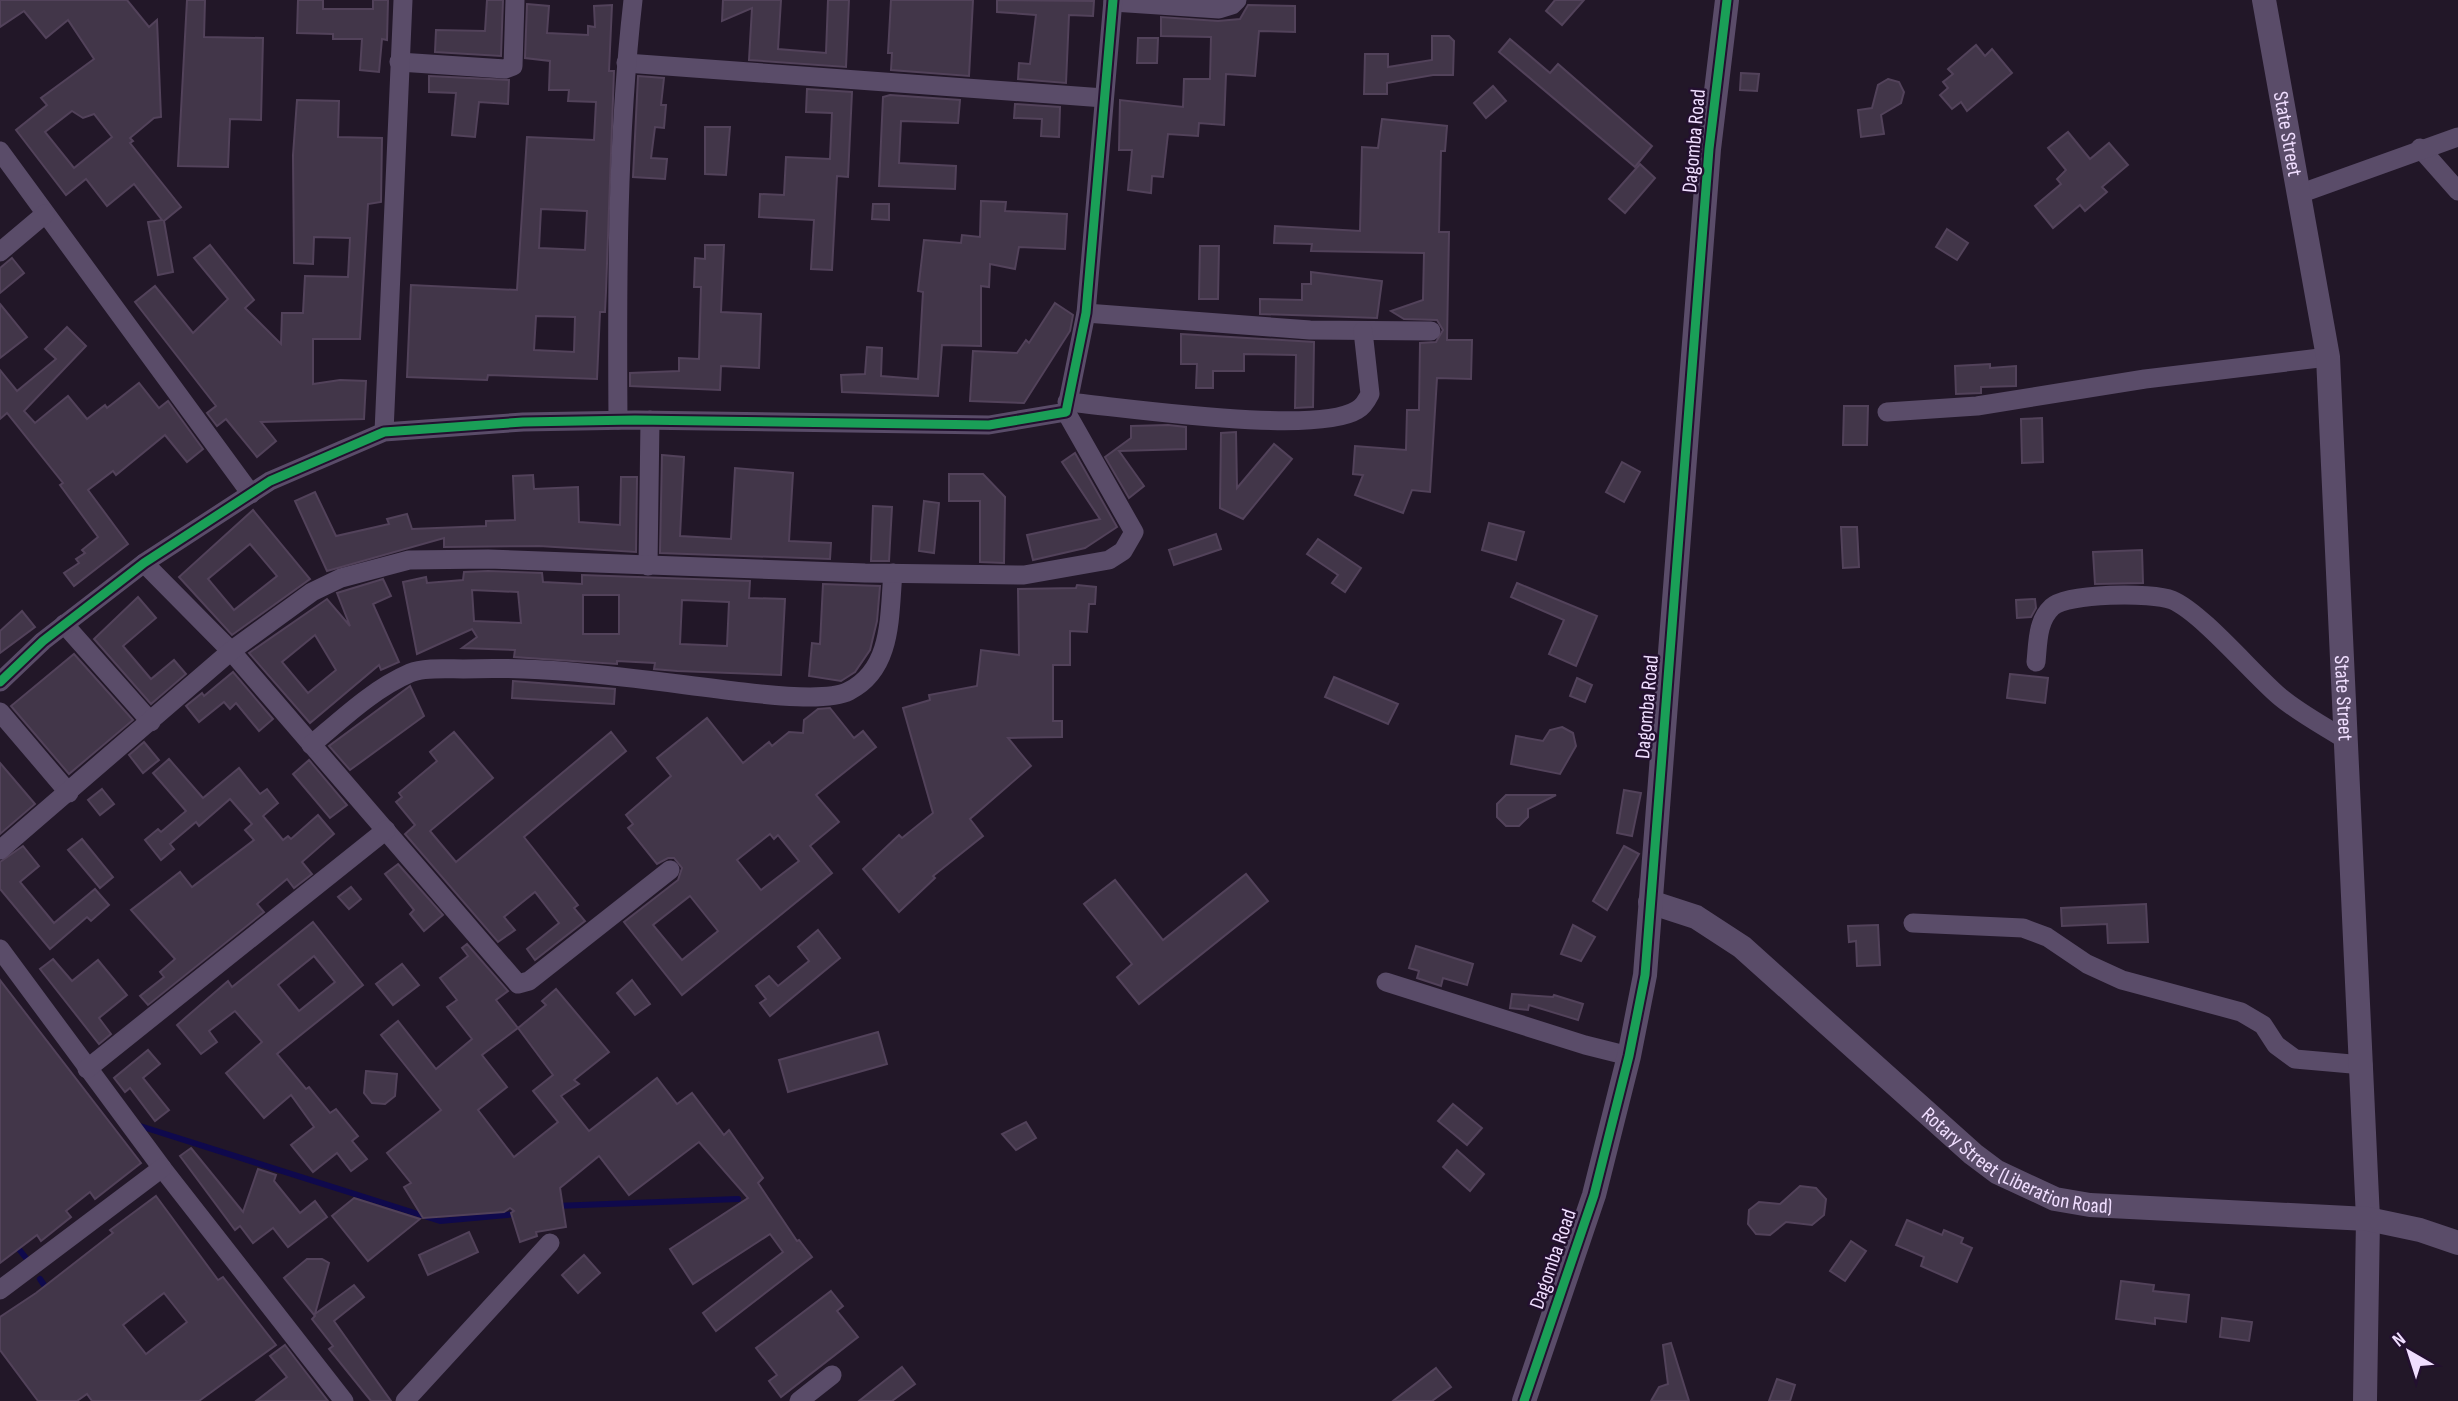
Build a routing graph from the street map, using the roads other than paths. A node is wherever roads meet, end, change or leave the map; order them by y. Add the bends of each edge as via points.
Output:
1 (403, 0) edge
2 (515, 0) edge
3 (633, 0) edge
4 (1237, 0) edge
5 (1727, 0) edge
6 (2264, 0) edge
7 (1113, 1) edge
8 (399, 62) junction
9 (626, 63) junction
10 (1104, 98) junction
11 (2458, 137) edge
12 (2420, 148) junction
13 (0, 151) edge
14 (2458, 191) edge
15 (2299, 194) junction
16 (45, 214) junction
17 (0, 253) edge
18 (1086, 313) junction
19 (1363, 331) junction
20 (1431, 331) dead end
21 (2328, 357) junction
22 (1066, 407) junction
23 (1887, 412) dead end
24 (618, 420) junction
25 (650, 421) junction
26 (384, 432) junction
27 (251, 494) junction
28 (144, 563) junction
29 (648, 566) junction
30 (893, 573) junction
31 (64, 624) junction
32 (231, 651) junction
33 (2036, 662) dead end
34 (0, 682) edge
35 (0, 712) edge
36 (151, 722) junction
37 (2346, 740) junction
38 (311, 744) junction
39 (69, 793) junction
40 (386, 830) junction
41 (0, 850) edge
42 (670, 870) dead end
43 (1650, 902) junction
44 (1913, 923) dead end
45 (0, 949) edge
46 (1386, 982) dead end
47 (1629, 1056) junction
48 (2362, 1065) junction
49 (87, 1069) junction
50 (162, 1168) junction
51 (2368, 1219) junction
52 (550, 1243) dead end
53 (2458, 1243) edge
54 (0, 1290) edge
55 (832, 1375) dead end
56 (344, 1401) edge
57 (405, 1401) edge
58 (799, 1401) edge
59 (1524, 1401) edge
60 (2365, 1401) edge

1 - 8 street
2 - 8 street via 513,66
3 - 9 street
4 - 7 street via 1219,9
5 - 43 street, Dagomba Road via 1709,149
6 - 15 street, State Street
7 - 10 street
8 - 26 street
9 - 10 street
9 - 24 street via 617,233
10 - 18 street
11 - 12 street
12 - 14 street
12 - 15 street
13 - 16 street
15 - 21 street, State Street
16 - 17 street
16 - 27 street
18 - 19 street
18 - 22 street
19 - 20 street
19 - 22 street via 1370,394 1358,410 1348,414 1310,421
21 - 23 street via 2145,379 1977,406
21 - 37 street, State Street
22 - 25 street via 989,425 943,427
22 - 30 street via 1101,480 1129,519 1134,532 1123,551 1109,560 1024,575
24 - 25 street
24 - 26 street
25 - 29 street
26 - 27 street via 270,481
27 - 28 street
28 - 31 street
28 - 32 street
29 - 30 street
29 - 32 street via 409,560 322,587
30 - 38 street via 883,657 862,681 838,695 765,695 529,667 412,672 373,695
31 - 34 street
31 - 36 street
32 - 36 street
32 - 38 street
33 - 37 street via 2041,624 2053,607 2069,598 2173,600 2280,698
35 - 39 street
36 - 39 street
37 - 48 street, State Street
38 - 40 street
39 - 41 street
40 - 42 street via 521,984
40 - 49 street
43 - 47 street, Dagomba Road via 1645,975
43 - 51 street, Rotary Street (Liberation Road) via 1696,917 1742,947 1973,1154 2024,1186 2054,1199 2090,1205
44 - 48 street via 2023,928 2048,937 2087,964 2122,980 2241,1012 2263,1025 2276,1045 2295,1059
45 - 49 street
46 - 47 street
47 - 59 street, Dagomba Road via 1594,1195
48 - 51 street, State Street
49 - 50 street
50 - 54 street
50 - 56 street
51 - 53 street, Rotary Street (Liberation Road)
51 - 60 street, State Street
52 - 57 street
55 - 58 street

